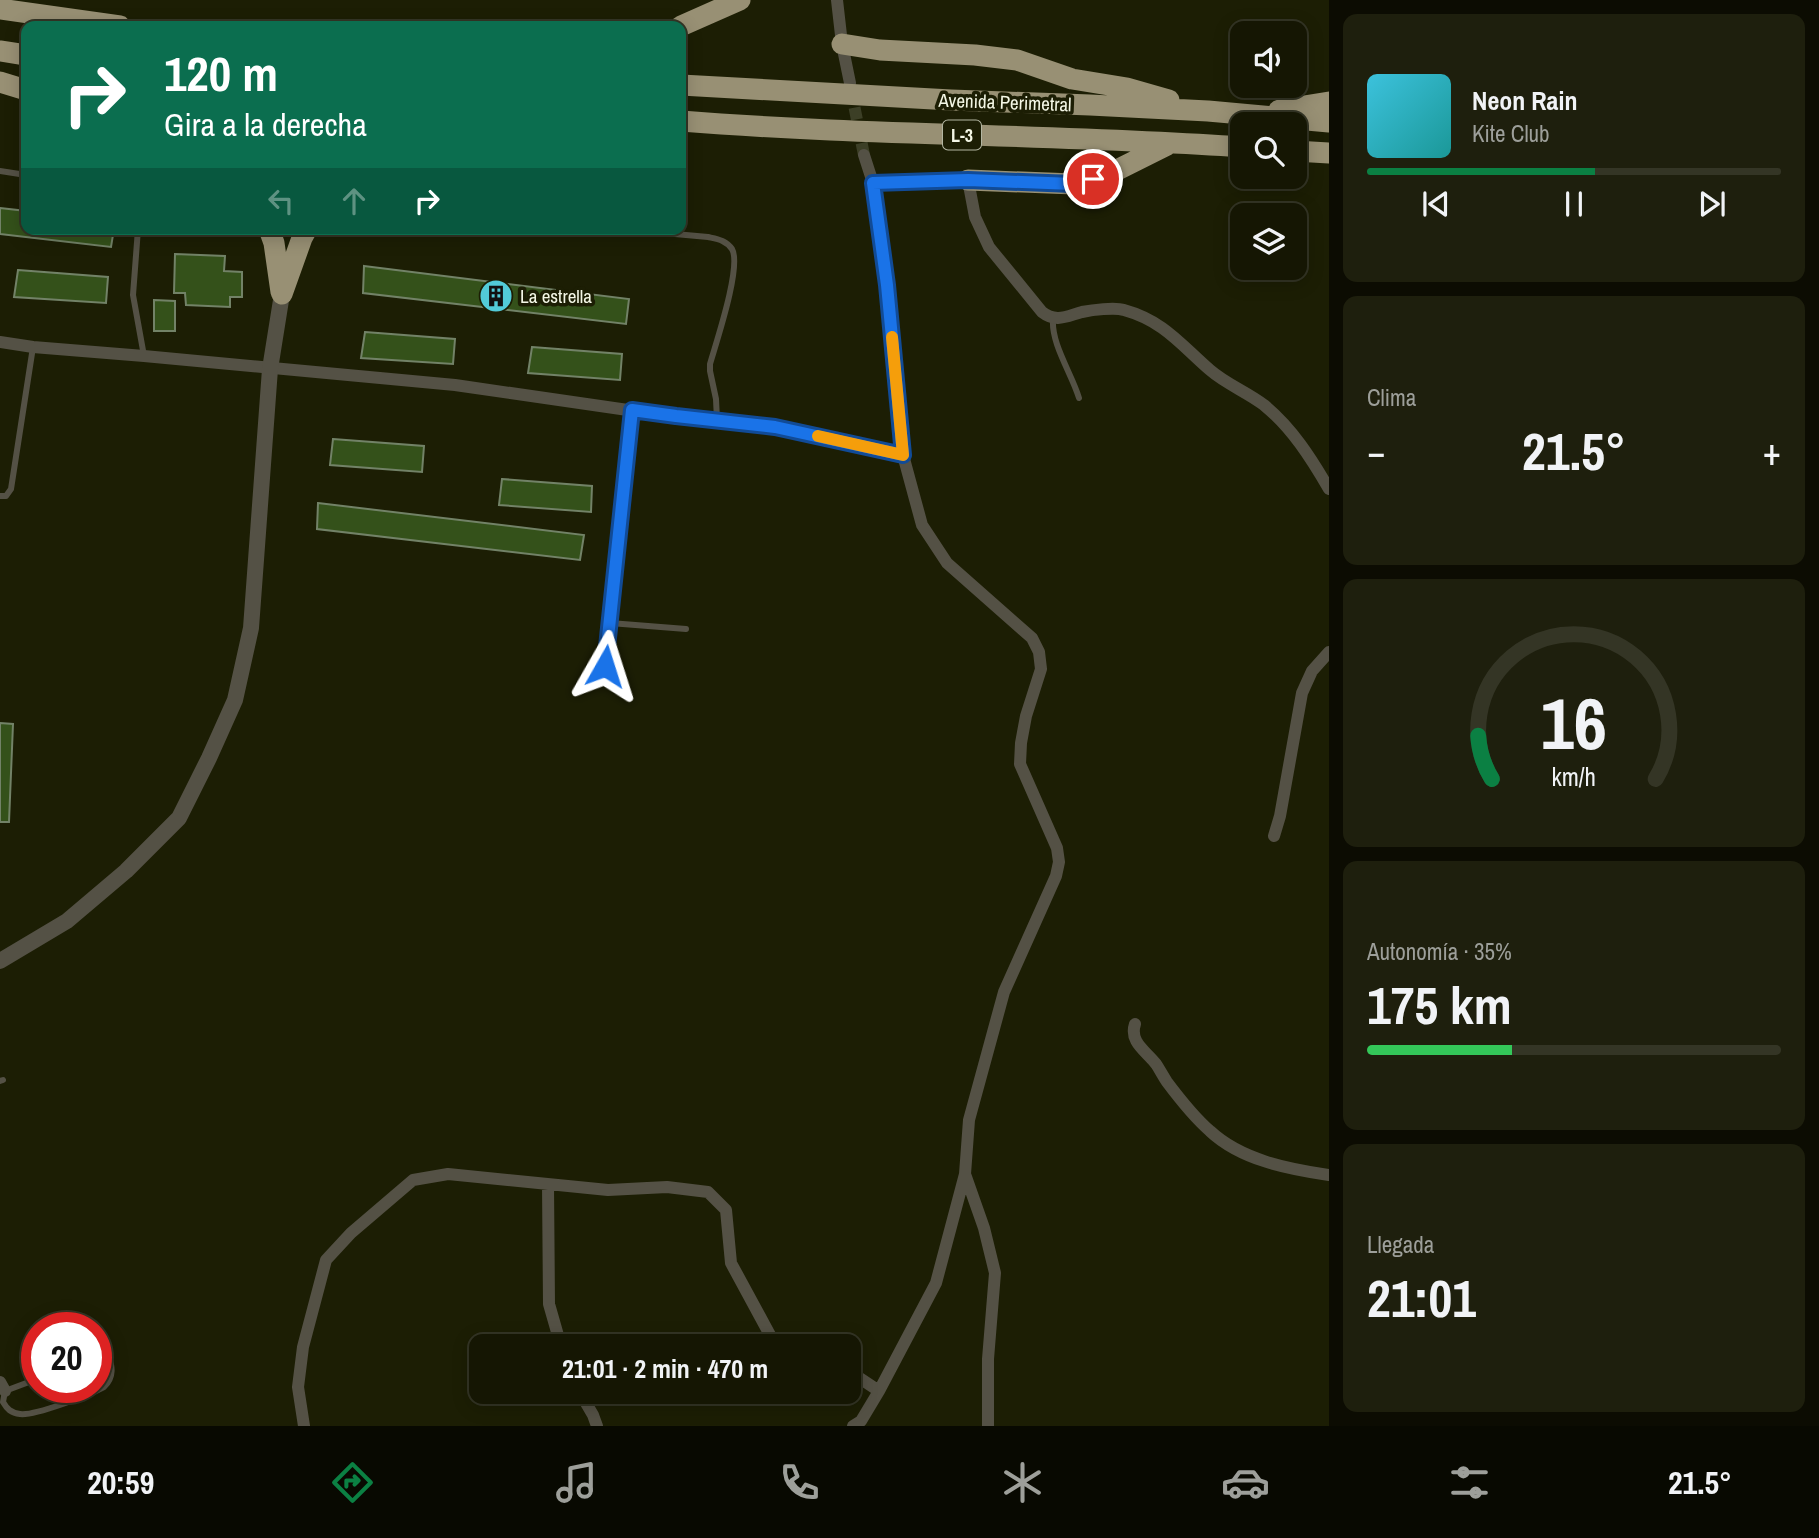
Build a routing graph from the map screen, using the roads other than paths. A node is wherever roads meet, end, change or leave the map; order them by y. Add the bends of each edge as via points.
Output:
1 (740, 0) edge
2 (837, 0) edge
3 (0, 9) edge
4 (85, 21) edge
5 (686, 24) edge
6 (842, 44) junction
7 (0, 51) edge
8 (21, 54) edge
9 (0, 82) edge
10 (850, 83) tunnel mouth
11 (686, 85) edge
12 (21, 88) edge
13 (1329, 102) edge
14 (1208, 111) junction
15 (1265, 112) edge
16 (1230, 113) edge
17 (1307, 120) edge
18 (686, 121) edge
19 (1329, 122) edge
20 (731, 125) junction
21 (686, 130) edge
22 (1097, 140) junction
23 (1172, 142) junction
24 (1230, 146) edge
25 (1307, 151) edge
26 (1329, 153) edge
27 (864, 155) tunnel mouth
28 (0, 172) edge
29 (21, 174) edge
30 (1109, 174) junction
31 (968, 180) junction
32 (873, 183) junction
33 (138, 235) edge
34 (271, 235) edge
35 (304, 235) edge
36 (686, 235) edge
37 (282, 294) junction
38 (1053, 319) junction
39 (0, 342) edge
40 (33, 347) junction
41 (144, 356) junction
42 (270, 369) junction
43 (1079, 398) dead end
44 (632, 410) junction
45 (717, 421) junction
46 (903, 455) junction
47 (1329, 489) edge
48 (0, 496) edge
49 (610, 624) junction
50 (686, 629) dead end
51 (1329, 652) edge
52 (605, 666) dead end
53 (1273, 836) dead end
54 (0, 961) edge
55 (1135, 1024) dead end
56 (965, 1174) junction
57 (1329, 1175) edge
58 (548, 1185) junction
59 (558, 1334) edge
60 (769, 1334) edge
61 (861, 1379) edge
62 (21, 1382) edge
63 (2, 1386) edge
64 (879, 1391) junction
65 (61, 1403) edge
66 (587, 1404) edge
67 (304, 1426) edge
68 (597, 1426) edge
69 (853, 1426) edge
70 (988, 1426) edge

1 - 5 highway
2 - 6 street
3 - 4 highway
6 - 10 street
6 - 14 highway via 1017,61
7 - 8 highway
9 - 12 highway
11 - 14 highway, Avenida Perimetral / L-3
13 - 15 highway
14 - 16 highway, Avenida Perimetral / L-3
17 - 19 highway, Avenida Perimetral / L-3
18 - 20 highway, Avenida Perimetral / L-3
20 - 21 highway
20 - 22 highway, Avenida Perimetral / L-3
22 - 23 highway, Avenida Perimetral / L-3
22 - 30 highway via 1109,147 1114,161
23 - 24 highway, Avenida Perimetral / L-3
23 - 30 highway
25 - 26 highway
27 - 32 street
28 - 29 lane
30 - 31 highway via 1073,184
31 - 32 street
31 - 38 street via 975,217 989,247 1036,306
32 - 46 street
33 - 41 lane via 133,295
34 - 37 highway
35 - 37 highway
36 - 45 lane via 720,239 733,251 735,264 710,364
37 - 42 street
38 - 43 lane via 1057,344
38 - 47 street via 1122,309 1157,323 1212,372 1264,405 1295,435
39 - 40 street
40 - 41 street
40 - 48 lane via 10,489
41 - 42 street
42 - 44 street via 455,385
42 - 54 street via 251,628 235,700 209,758 179,818 126,871 67,922
44 - 45 street
44 - 49 lane
45 - 46 street via 775,427
46 - 56 street via 922,525 947,563 1032,638 1039,652 1041,669 1026,716 1020,764 1059,862 1004,992 970,1120
49 - 50 lane
49 - 52 lane
51 - 53 street via 1312,671 1302,693
55 - 57 street via 1136,1043 1225,1144 1259,1160
56 - 64 street via 936,1283
56 - 70 street via 995,1273
58 - 59 street via 549,1304
58 - 60 street via 708,1192 726,1210 731,1263
58 - 67 street via 448,1174 413,1180 351,1233 327,1260 303,1347 298,1387
61 - 64 street
62 - 63 lane
63 - 65 lane via 5,1407 15,1413 34,1413
64 - 69 street
66 - 68 street

